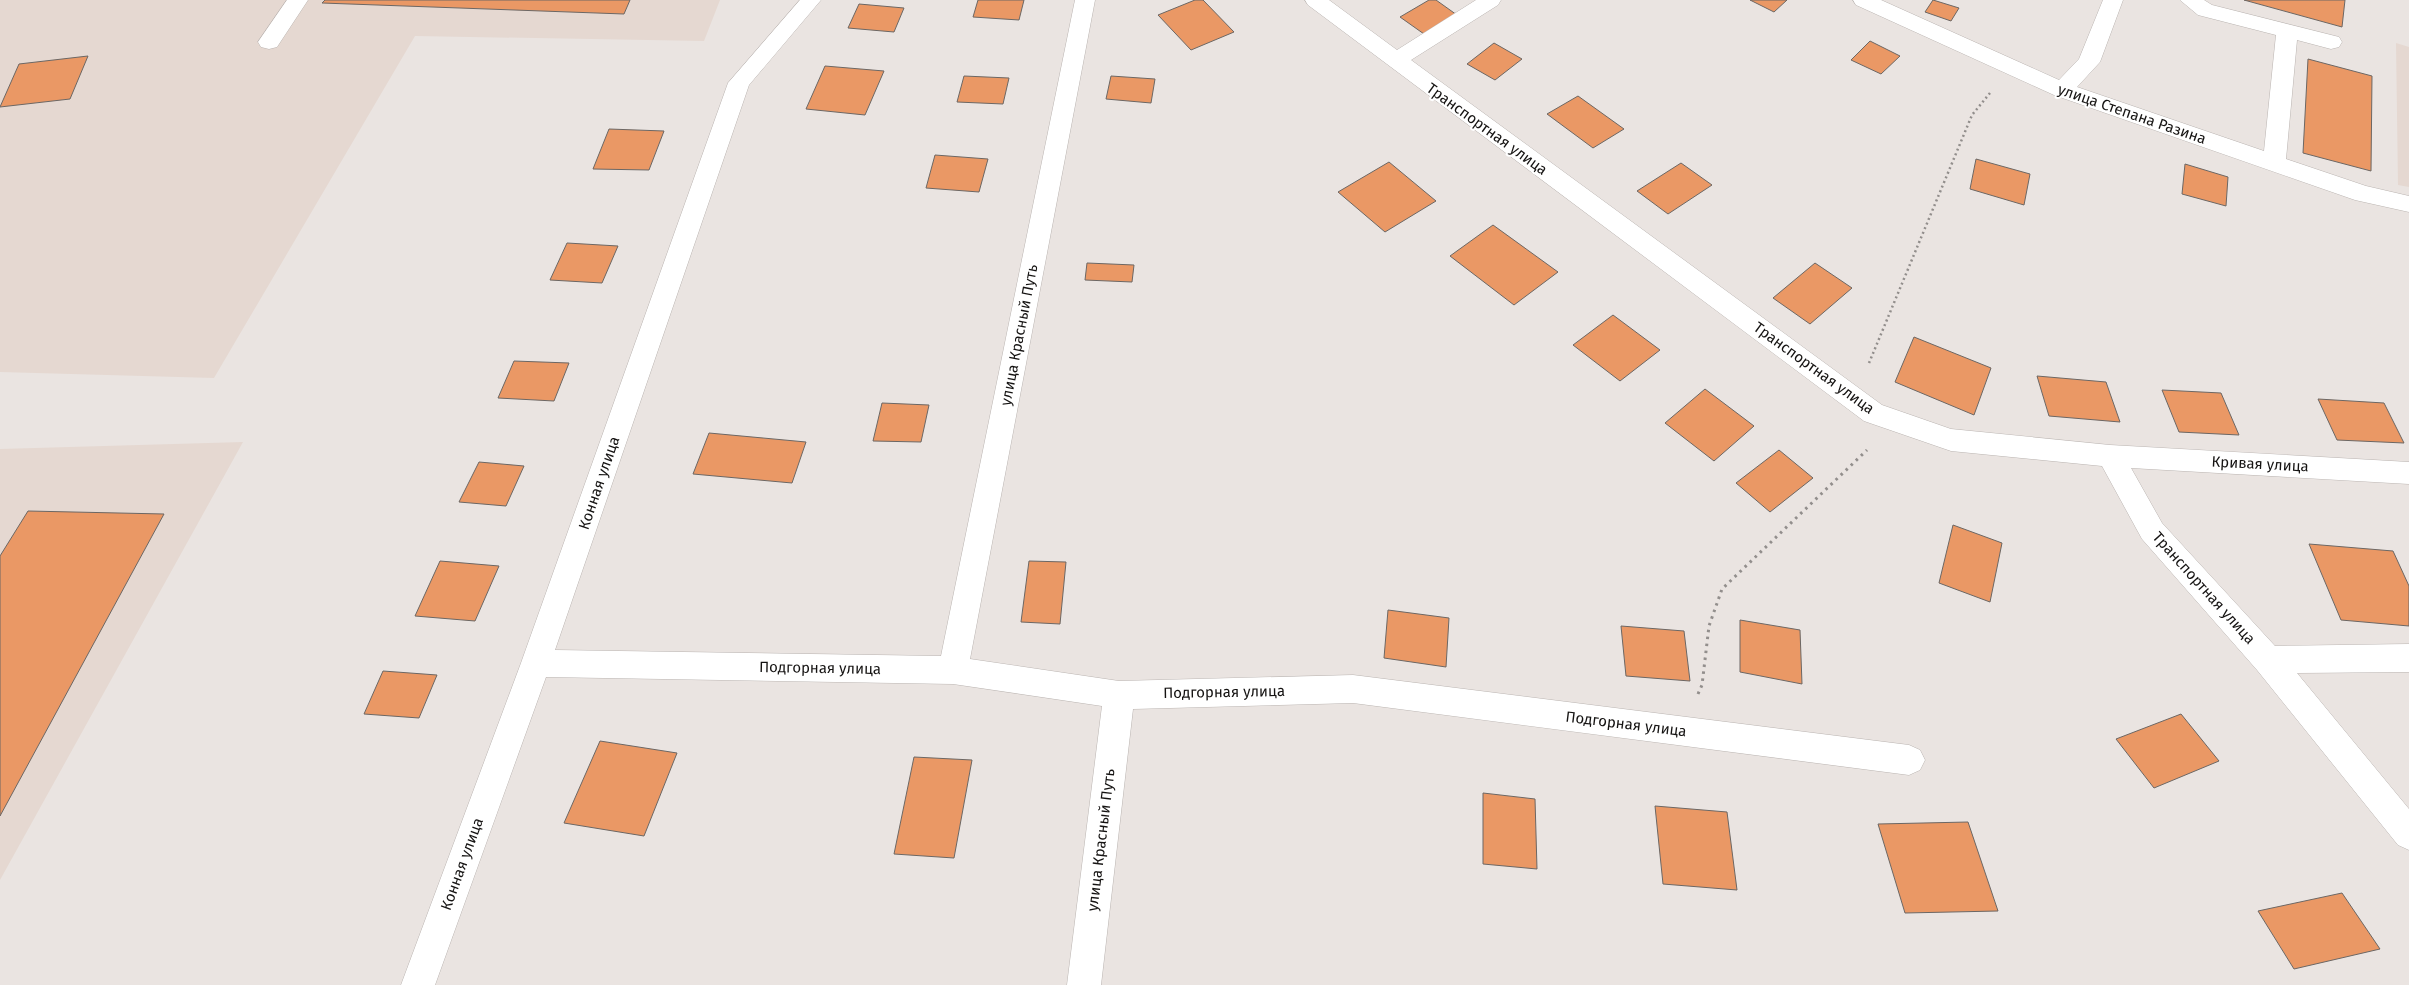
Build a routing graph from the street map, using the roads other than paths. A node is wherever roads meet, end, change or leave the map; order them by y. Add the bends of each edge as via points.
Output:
1 (298, 0) edge
2 (811, 0) edge
3 (1085, 0) edge
4 (1315, 0) edge
5 (1491, 0) edge
6 (1863, 0) edge
7 (2113, 0) edge
8 (2190, 0) edge
9 (2287, 31) junction
10 (269, 42) dead end
11 (2331, 42) dead end
12 (1395, 61) junction
13 (2062, 90) junction
14 (2274, 163) junction
15 (2409, 204) edge
16 (2110, 456) junction
17 (2409, 473) edge
18 (2409, 658) edge
19 (2268, 660) junction
20 (536, 663) junction
21 (953, 670) junction
22 (1119, 695) junction
23 (1909, 760) dead end
24 (2409, 834) edge
25 (418, 985) edge
26 (1084, 985) edge

1 - 10 street
2 - 20 street, Конная улица via 740,83
3 - 21 street, улица Красный Путь
4 - 12 street, Транспортная улица
5 - 12 street
6 - 13 street, улица Степана Разина
7 - 13 street via 2089,62
8 - 9 street via 2205,10
9 - 11 street
9 - 14 street
12 - 16 street, Транспортная улица via 1873,413 1951,440
13 - 14 street, улица Степана Разина
14 - 15 street, улица Степана Разина via 2363,194
16 - 17 street, Кривая улица
16 - 19 street, Транспортная улица via 2152,531
18 - 19 street
19 - 24 street, Транспортная улица
20 - 21 street, Подгорная улица
20 - 25 street, Конная улица
21 - 22 street, Подгорная улица
22 - 23 street, Подгорная улица via 1353,689
22 - 26 street, улица Красный Путь

